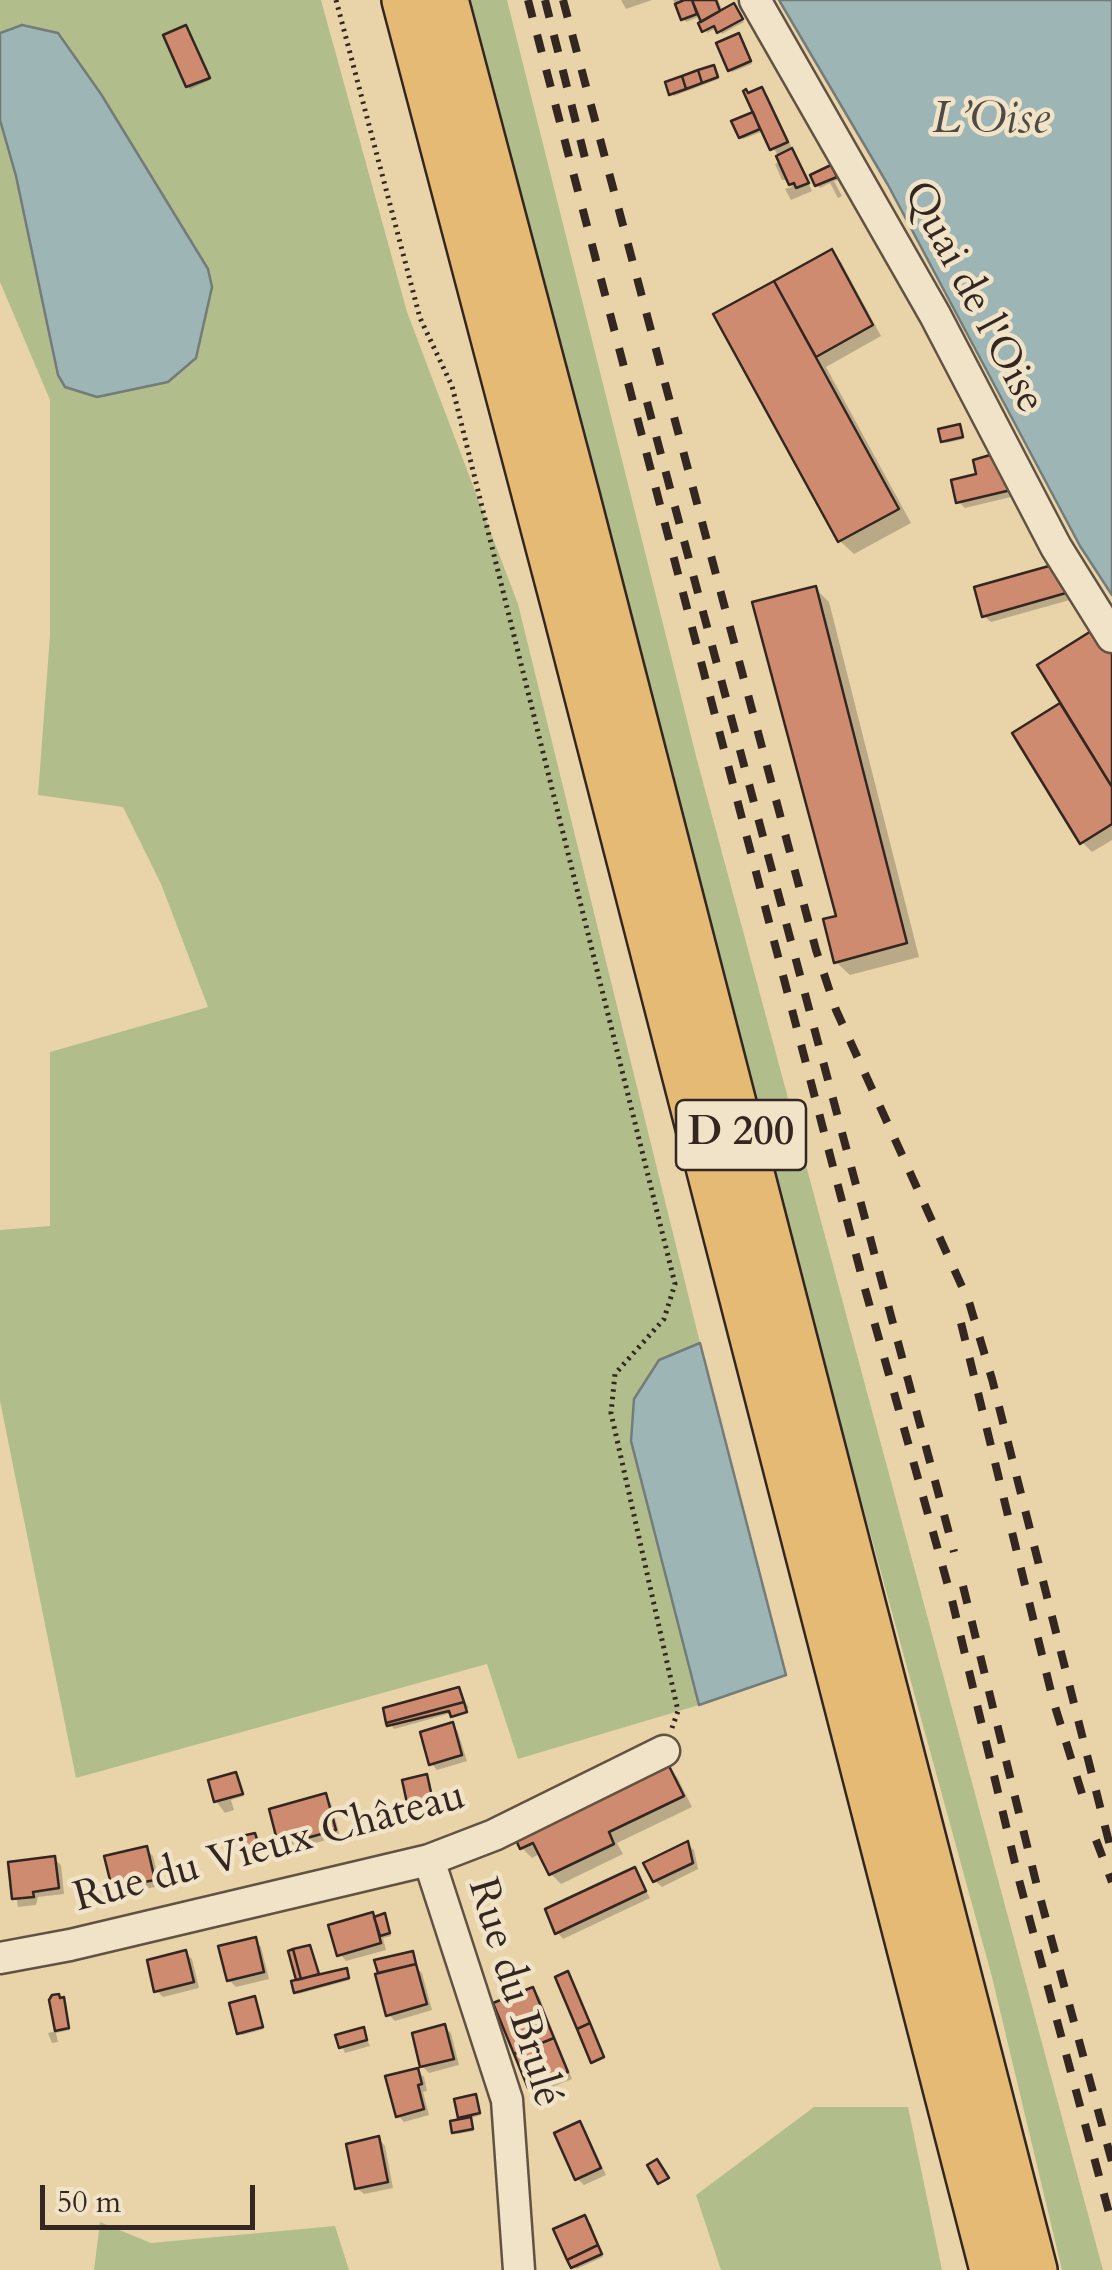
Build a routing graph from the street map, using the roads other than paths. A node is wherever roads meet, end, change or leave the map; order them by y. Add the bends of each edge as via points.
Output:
1 (405, 0) edge
2 (444, 0) edge
3 (756, 0) edge
4 (1112, 636) edge
5 (664, 1751) road end
6 (428, 1860) junction
7 (0, 1958) edge
8 (519, 2270) edge
9 (993, 2270) edge
10 (1034, 2270) edge

1 - 9 highway, D 200
2 - 10 highway, D 200
3 - 4 street, Quai de l'Oise via 936,315 1056,547
5 - 6 street, Rue du Vieux Château
6 - 7 street, Rue du Vieux Château
6 - 8 street, Rue du Brulé via 507,2100

